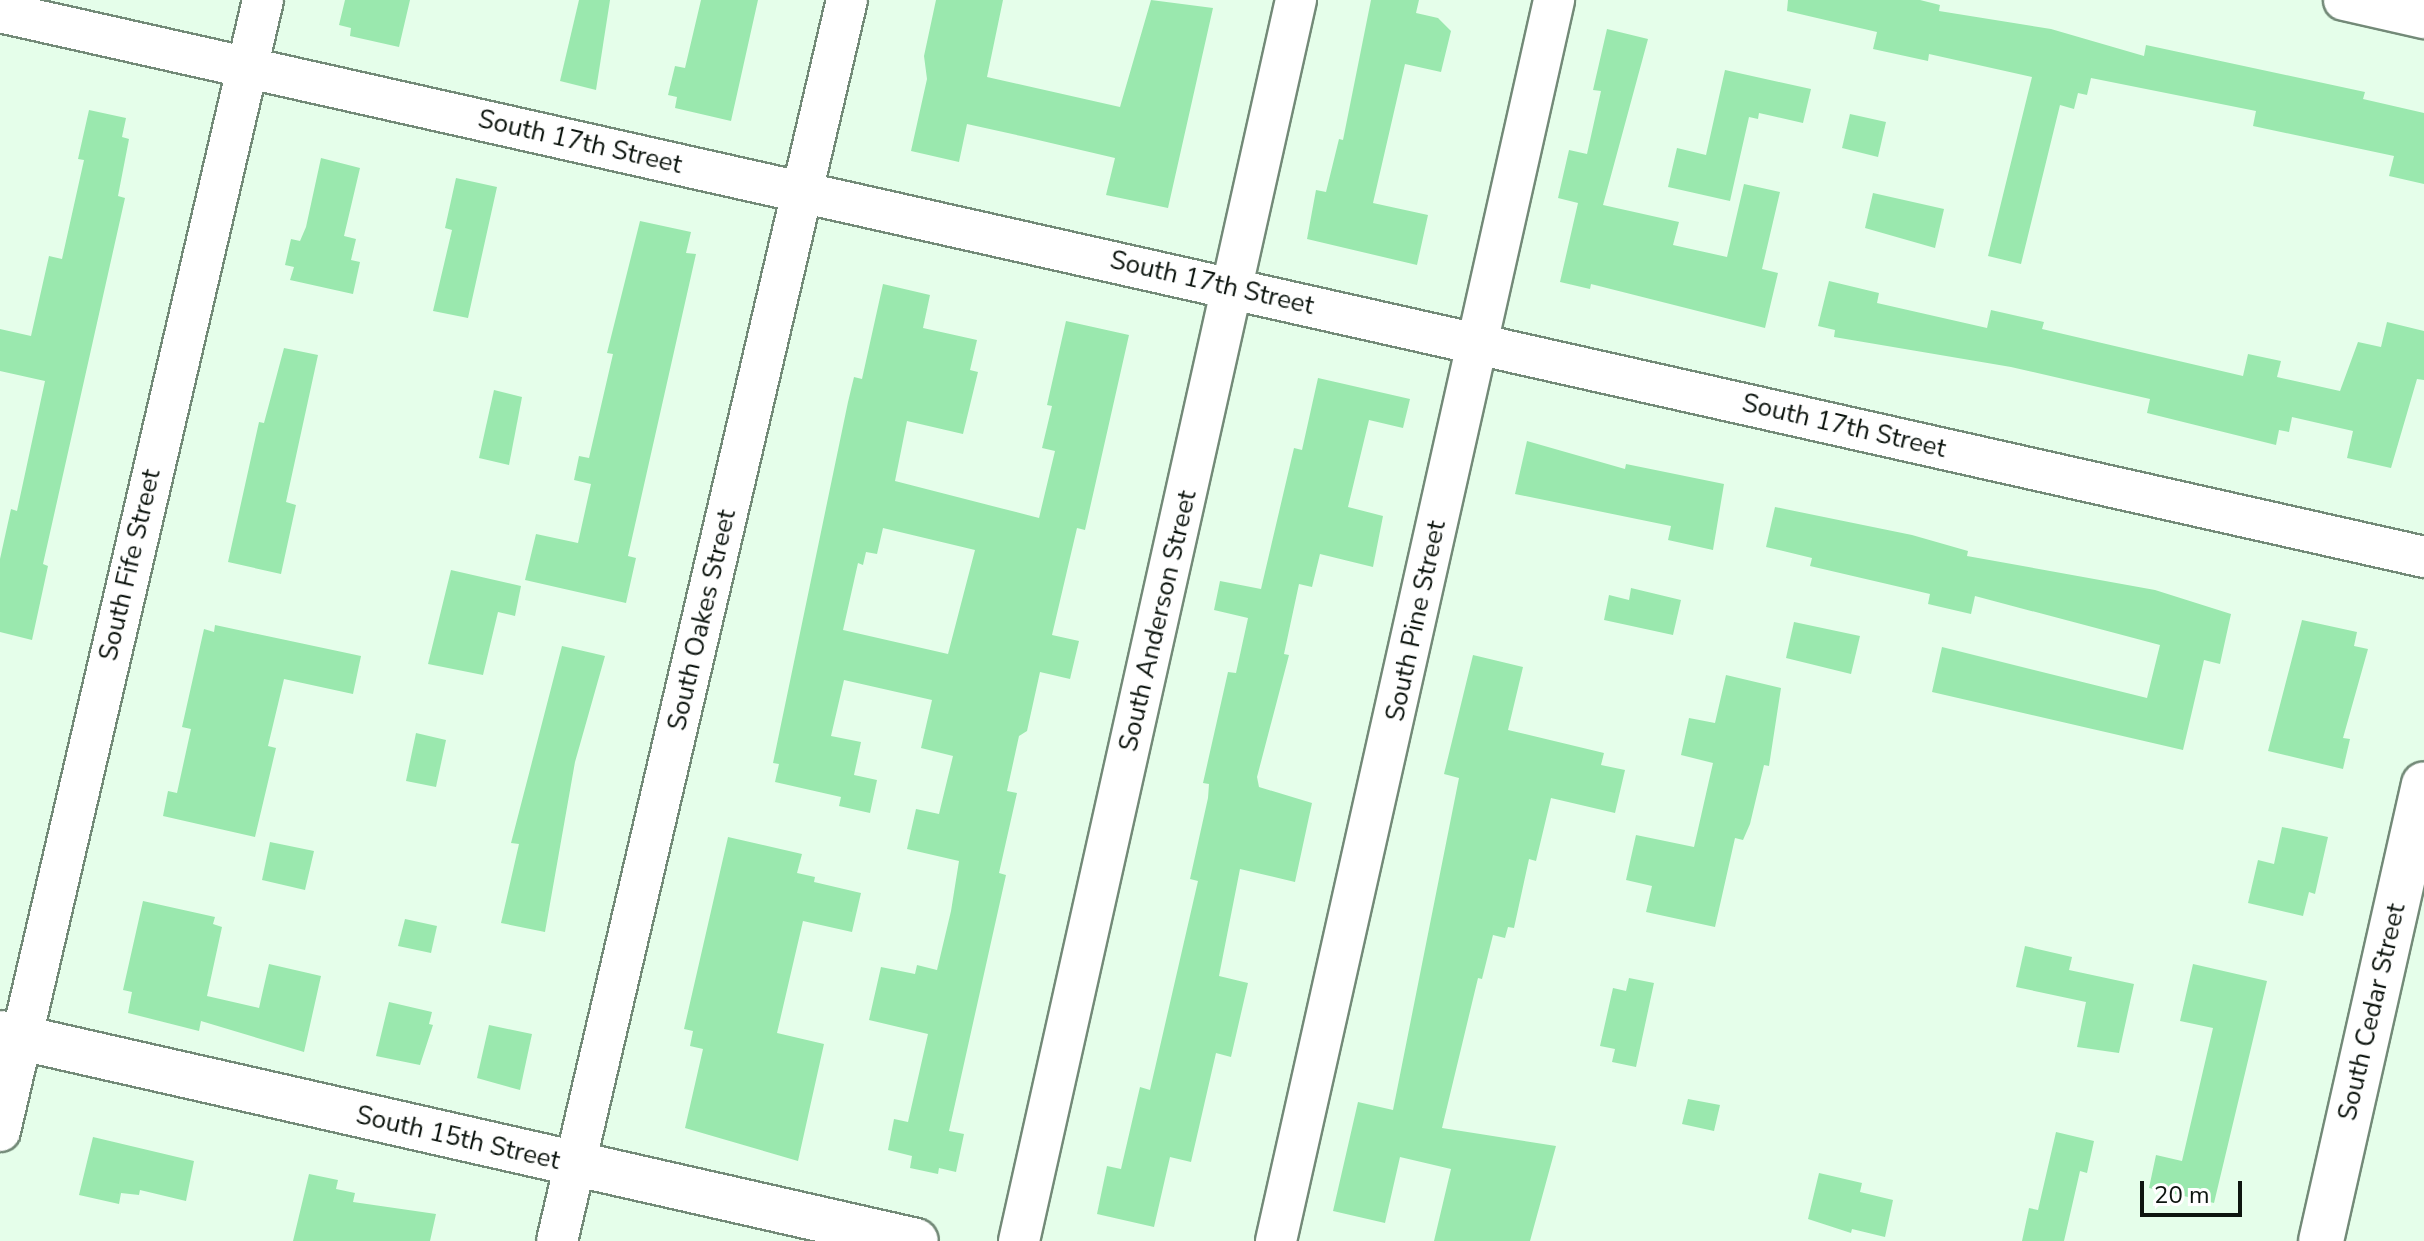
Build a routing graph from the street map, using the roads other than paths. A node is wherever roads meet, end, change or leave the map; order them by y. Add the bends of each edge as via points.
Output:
1 (263, 0) edge
2 (847, 0) edge
3 (1296, 0) edge
4 (1554, 0) edge
5 (2344, 0) edge
6 (0, 12) edge
7 (2424, 18) edge
8 (248, 68) junction
9 (803, 192) junction
10 (1232, 288) junction
11 (1476, 343) junction
12 (2424, 557) edge
13 (2424, 784) edge
14 (10, 1035) edge
15 (0, 1131) edge
16 (573, 1164) junction
17 (557, 1241) edge
18 (916, 1241) edge
19 (1019, 1241) edge
20 (1276, 1241) edge
21 (2321, 1241) edge

1 - 8 street, South Fife Street
2 - 9 street, South Oakes Street
3 - 10 street, South Anderson Street
4 - 11 street, South Pine Street
5 - 7 street
6 - 8 street, South 17th Street
8 - 9 street, South 17th Street
8 - 14 street, South Fife Street
9 - 10 street, South 17th Street
9 - 16 street, South Oakes Street
10 - 11 street, South 17th Street
10 - 19 street, South Anderson Street
11 - 12 street, South 17th Street
11 - 20 street, South Pine Street
13 - 21 street, South Cedar Street
14 - 15 street, South Fife Street
14 - 16 street, South 15th Street
16 - 17 street, South Oakes Street
16 - 18 street, South 15th Street

